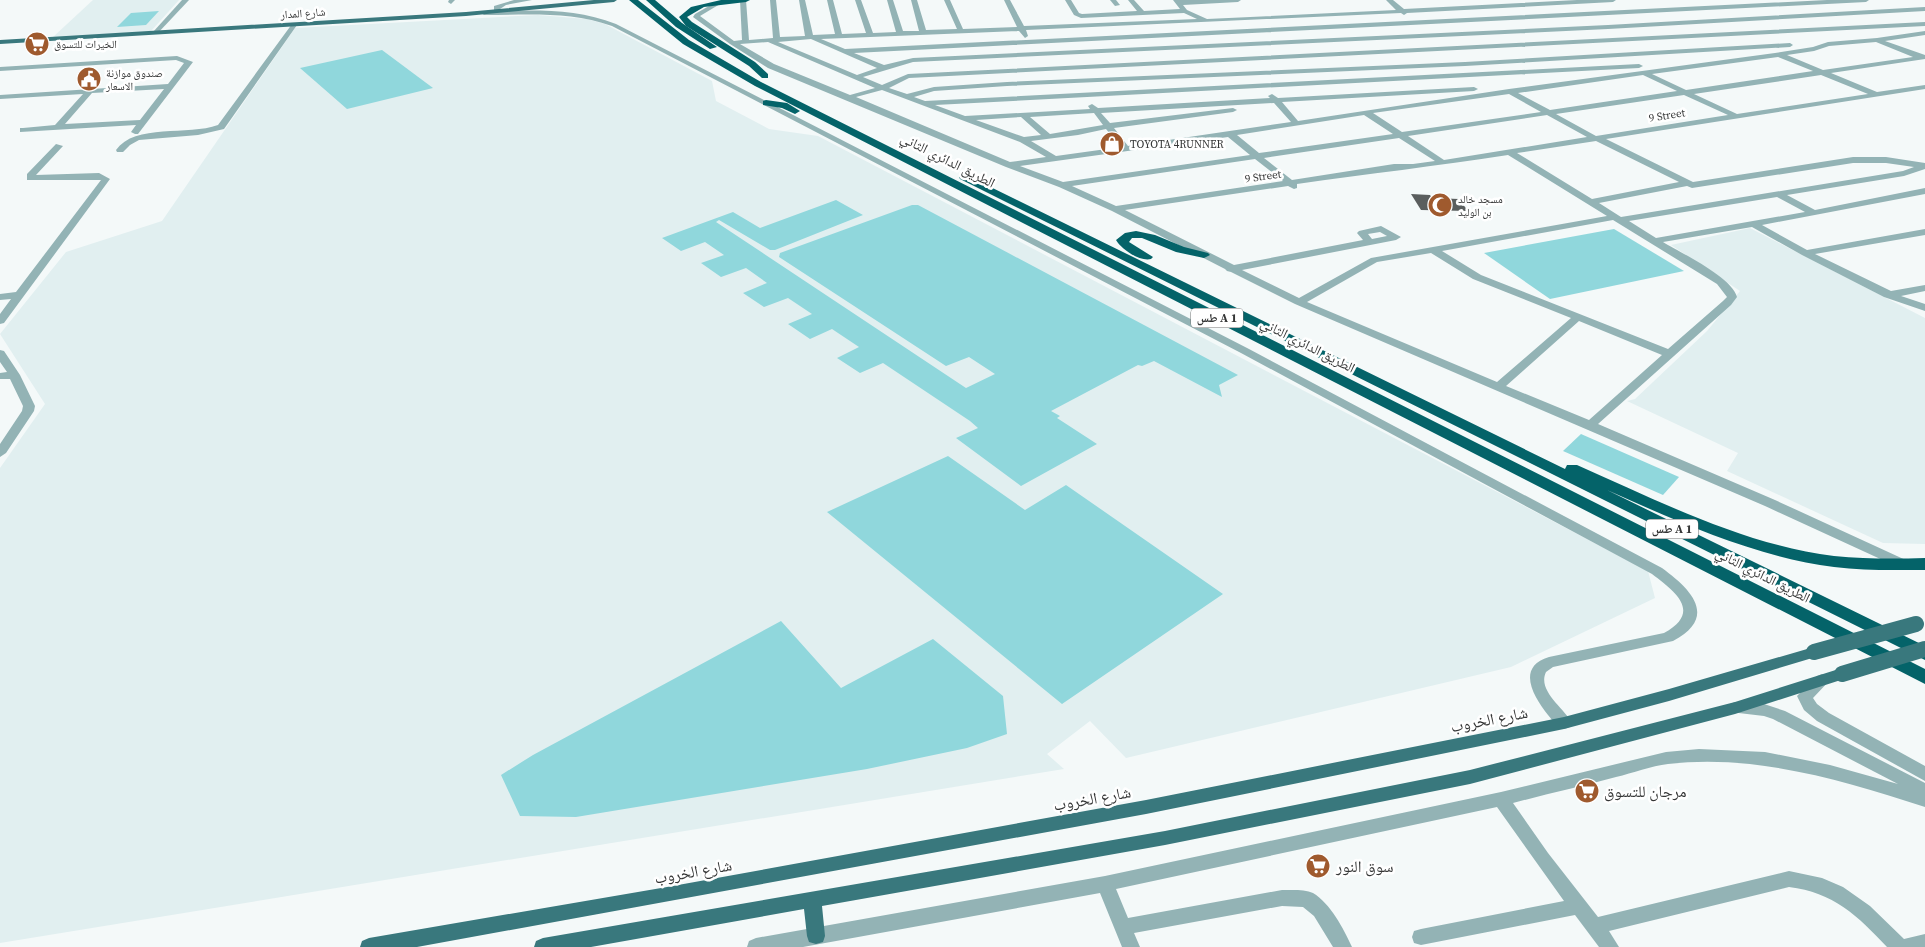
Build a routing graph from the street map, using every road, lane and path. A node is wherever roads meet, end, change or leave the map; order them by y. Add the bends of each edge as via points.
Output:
1 (186, 0) edge
2 (529, 0) edge
3 (613, 0) edge
4 (633, 0) edge
5 (650, 0) edge
6 (744, 0) edge
7 (773, 0) edge
8 (802, 0) edge
9 (830, 0) edge
10 (858, 0) edge
11 (890, 0) edge
12 (914, 0) edge
13 (947, 0) edge
14 (1007, 0) edge
15 (1068, 0) edge
16 (1131, 0) edge
17 (1238, 0) edge
18 (1389, 0) edge
19 (1612, 0) edge
20 (1773, 0) edge
21 (1866, 0) edge
22 (1674, 1) dead end
23 (1177, 2) edge
24 (1834, 2) junction
25 (718, 3) junction
26 (1567, 3) junction
27 (1892, 3) dead end
28 (1781, 4) junction
29 (1490, 6) junction
30 (1733, 7) junction
31 (1907, 9) junction
32 (1925, 9) edge
33 (1688, 10) junction
34 (502, 11) junction
35 (1185, 11) junction
36 (1401, 11) junction
37 (1141, 12) junction
38 (484, 13) junction
39 (1860, 13) junction
40 (1586, 14) junction
41 (1805, 16) junction
42 (1925, 17) edge
43 (1278, 18) junction
44 (1506, 18) junction
45 (1756, 18) junction
46 (1477, 20) junction
47 (1206, 21) junction
48 (1710, 21) junction
49 (1417, 23) junction
50 (1925, 24) edge
51 (294, 25) junction
52 (1608, 27) junction
53 (1332, 28) junction
54 (1022, 29) junction
55 (1832, 29) junction
56 (1292, 30) junction
57 (1537, 30) junction
58 (961, 31) junction
59 (1804, 31) junction
60 (1494, 32) junction
61 (155, 33) junction
62 (923, 33) junction
63 (1215, 33) junction
64 (1925, 33) edge
65 (900, 34) junction
66 (1734, 34) junction
67 (870, 35) junction
68 (1432, 35) junction
69 (839, 36) junction
70 (814, 37) junction
71 (1346, 39) junction
72 (768, 40) junction
73 (777, 40) junction
74 (1630, 40) junction
75 (1877, 40) junction
76 (746, 42) junction
77 (1028, 42) junction
78 (2, 43) edge
79 (732, 43) junction
80 (1558, 44) junction
81 (1826, 44) junction
82 (1227, 45) junction
83 (1510, 46) junction
84 (1758, 47) junction
85 (1449, 50) junction
86 (846, 51) junction
87 (1361, 53) junction
88 (1651, 53) junction
89 (1058, 54) junction
90 (1777, 54) junction
91 (1035, 55) junction
92 (1013, 56) junction
93 (1562, 57) junction
94 (1925, 58) edge
95 (1239, 59) junction
96 (1530, 59) junction
97 (1714, 62) junction
98 (1465, 64) junction
99 (1670, 64) junction
100 (1398, 66) junction
101 (885, 68) junction
102 (1376, 68) junction
103 (0, 69) edge
104 (733, 69) junction
105 (1069, 69) junction
106 (1578, 69) junction
107 (1018, 71) junction
108 (1251, 73) junction
109 (1644, 73) junction
110 (1823, 73) junction
111 (764, 76) junction
112 (908, 76) junction
113 (1479, 76) junction
114 (857, 77) junction
115 (1411, 78) junction
116 (1387, 79) junction
117 (1074, 82) junction
118 (1487, 82) dead end
119 (170, 86) junction
120 (1263, 86) junction
121 (1925, 87) edge
122 (882, 88) junction
123 (1905, 89) junction
124 (90, 91) junction
125 (1510, 92) junction
126 (1403, 93) junction
127 (1686, 93) junction
128 (1875, 94) junction
129 (1083, 96) junction
130 (0, 97) edge
131 (849, 97) junction
132 (906, 97) junction
133 (1925, 97) edge
134 (764, 102) junction
135 (1278, 102) junction
136 (926, 103) junction
137 (1096, 110) junction
138 (1365, 112) junction
139 (1547, 113) junction
140 (1023, 115) junction
141 (1736, 116) junction
142 (965, 118) junction
143 (142, 122) junction
144 (1296, 122) junction
145 (1070, 123) junction
146 (61, 127) junction
147 (844, 127) junction
148 (1110, 127) junction
149 (23, 130) dead end
150 (135, 132) dead end
151 (1230, 134) junction
152 (1399, 135) junction
153 (1048, 137) junction
154 (1595, 138) junction
155 (1023, 140) junction
156 (59, 146) dead end
157 (1126, 147) junction
158 (120, 150) dead end
159 (1509, 152) junction
160 (1258, 155) junction
161 (1053, 158) junction
162 (1442, 162) junction
163 (1010, 165) junction
164 (1925, 166) edge
165 (1687, 183) junction
166 (1062, 185) junction
167 (1295, 186) junction
168 (1925, 191) edge
169 (1777, 193) junction
170 (1591, 202) junction
171 (1115, 209) junction
172 (1814, 213) junction
173 (1130, 216) junction
174 (1617, 218) junction
175 (1754, 224) junction
176 (1925, 232) edge
177 (1655, 241) junction
178 (1370, 242) dead end
179 (1432, 249) junction
180 (1805, 253) junction
181 (1204, 255) junction
182 (1230, 268) junction
183 (1925, 288) edge
184 (19, 295) junction
185 (1888, 295) junction
186 (0, 297) edge
187 (1298, 302) junction
188 (1925, 308) edge
189 (1578, 317) junction
190 (0, 321) edge
191 (1252, 321) junction
192 (0, 353) edge
193 (1668, 353) junction
194 (14, 375) junction
195 (0, 376) edge
196 (1498, 387) junction
197 (1419, 404) junction
198 (1590, 425) junction
199 (6, 436) edge
200 (0, 453) edge
201 (1925, 564) edge
202 (1907, 566) junction
203 (1920, 622) edge
204 (1925, 648) edge
205 (1925, 654) edge
206 (1925, 677) edge
207 (1822, 680) junction
208 (1735, 708) junction
209 (1564, 723) junction
210 (1925, 774) edge
211 (1925, 791) edge
212 (1501, 799) junction
213 (1925, 800) edge
214 (1105, 884) junction
215 (812, 900) junction
216 (1579, 906) junction
217 (1122, 926) junction
218 (1594, 926) junction
219 (816, 936) junction
220 (1421, 937) dead end
221 (1925, 942) edge
222 (369, 947) edge
223 (543, 947) edge
224 (756, 947) edge
225 (1130, 947) edge
226 (1343, 947) edge
227 (1610, 947) edge
228 (1899, 947) edge
229 (1905, 947) edge

1 - 61 street
2 - 34 street via 496,7
3 - 34 main road, شارع المدار
4 - 104 highway, الطريق الدائري الثاني / طس A 1 via 686,42
5 - 111 highway, الطريق الدائري الثاني / طس A 1 via 679,25
6 - 25 highway
6 - 76 street
7 - 73 street
8 - 70 street via 809,36
9 - 69 street
10 - 67 street
11 - 65 street
12 - 62 street
13 - 58 street
14 - 54 street
15 - 37 street via 1076,14 1081,16
16 - 37 street
17 - 23 street
18 - 36 street
19 - 26 street
20 - 28 street
21 - 24 street
22 - 33 street
23 - 35 street
24 - 28 street
24 - 39 street
25 - 79 street via 696,16
25 - 111 highway via 691,10 683,17 752,64
26 - 29 street
26 - 40 street
27 - 31 street
28 - 30 street
29 - 36 street
29 - 44 street
30 - 33 street
30 - 45 street
31 - 32 street
31 - 39 street
31 - 42 street
33 - 40 street
33 - 48 street
34 - 38 main road, شارع المدار
35 - 37 street
35 - 47 street
36 - 43 street
36 - 49 street
38 - 51 main road, شارع المدار
38 - 134 street via 569,14 604,20
39 - 41 street
40 - 44 street
40 - 52 street
41 - 45 street
41 - 55 street
43 - 47 street
43 - 56 street
44 - 46 street
45 - 48 street
46 - 49 street
46 - 60 street
47 - 54 street
47 - 63 street
48 - 52 street
48 - 66 street
49 - 53 street
49 - 68 street
50 - 55 street
51 - 61 main road, شارع المدار
51 - 158 street via 222,127 205,133 139,138 128,141
52 - 57 street
52 - 74 street
53 - 56 street
53 - 71 street
54 - 58 street
54 - 77 street
55 - 59 street
56 - 63 street
57 - 60 street
57 - 80 street
58 - 62 street
59 - 66 street
59 - 81 street
60 - 68 street
61 - 78 main road, شارع المدار
62 - 65 street
63 - 77 street
63 - 82 street
64 - 75 street
65 - 67 street
66 - 74 street
66 - 84 street
67 - 69 street
68 - 71 street
68 - 85 street
69 - 70 street
70 - 73 street
70 - 86 street
71 - 82 street
71 - 87 street
72 - 73 street
72 - 76 street
72 - 114 street
74 - 80 street
74 - 88 street
75 - 81 street
75 - 94 street
76 - 79 street
77 - 86 street
77 - 91 street
79 - 131 street via 771,66
80 - 83 street
81 - 84 street
81 - 90 street
82 - 89 street
82 - 95 street
83 - 85 street
83 - 96 street
84 - 88 street
84 - 90 street
85 - 87 street
85 - 98 street
86 - 101 street
87 - 95 street
87 - 102 street
88 - 93 street
88 - 99 street
89 - 91 street
89 - 105 street
90 - 97 street
90 - 110 street
91 - 92 street
92 - 101 street via 912,60
92 - 107 street
93 - 96 street
93 - 106 street
94 - 110 street
95 - 105 street
95 - 108 street
96 - 98 street
97 - 99 street
97 - 109 street
98 - 100 street
98 - 113 street
99 - 106 street
100 - 102 street
100 - 115 street
101 - 112 street
101 - 114 street
102 - 108 street
103 - 119 street via 185,59 188,62
104 - 134 highway via 736,78 757,92
104 - 147 highway, الطريق الدائري الثاني / طس A 1
105 - 107 street
105 - 117 street
106 - 113 street
107 - 112 street
108 - 117 street
108 - 120 street
109 - 125 street
109 - 127 street
110 - 127 street
110 - 128 street
111 - 191 highway, الطريق الدائري الثاني / طس A 1
112 - 122 street
113 - 115 street
113 - 118 street
114 - 122 street
115 - 116 street
116 - 120 street
116 - 126 street
117 - 129 street
117 - 132 street via 938,88
119 - 124 street
119 - 143 street
120 - 129 street
120 - 135 street
121 - 123 street, 9 Street
122 - 131 street
122 - 132 street
123 - 128 street, 9 Street
123 - 133 street
124 - 130 street
124 - 146 street via 59,125
125 - 126 street via 1494,88
125 - 138 street
125 - 139 street
126 - 135 street
127 - 139 street
127 - 141 street
128 - 141 street, 9 Street
129 - 136 street
129 - 137 street
131 - 163 street
132 - 136 street
134 - 147 highway via 784,106 810,119
134 - 209 street via 1263,360 1669,579 1690,606 1691,620 1684,630 1657,640 1541,666 1537,672 1538,686
135 - 137 street
135 - 144 street
135 - 148 street
136 - 142 street
137 - 145 street
137 - 148 street
138 - 144 street
138 - 152 street
139 - 152 street
139 - 154 street
140 - 142 street
140 - 145 street
140 - 153 street
141 - 154 street, 9 Street
142 - 155 street
143 - 146 street
143 - 150 street
144 - 151 street
145 - 148 street
145 - 153 street
146 - 149 street
147 - 206 highway, الطريق الدائري الثاني / طس A 1
148 - 157 street
151 - 157 street
151 - 160 street
152 - 160 street
152 - 162 street
153 - 155 street
154 - 159 street, 9 Street
154 - 165 street
155 - 161 street
156 - 184 street via 30,178 100,176 106,179
157 - 161 street
159 - 162 street, 9 Street
159 - 170 street
160 - 166 street
160 - 167 street
161 - 163 street
162 - 167 street, 9 Street via 1400,172
163 - 166 street
164 - 165 street via 1878,159 1853,160 1692,185
164 - 169 street via 1904,173
165 - 170 street
166 - 171 street
167 - 171 street, 9 Street
167 - 173 street, 9 Street
168 - 172 street
169 - 172 street
169 - 174 street
170 - 174 street
171 - 173 street
172 - 175 street
173 - 181 street
174 - 177 street
174 - 179 street
175 - 177 street
175 - 180 street
176 - 180 street
177 - 193 street via 1721,282 1732,297
178 - 182 street
179 - 187 street via 1374,260
179 - 189 street via 1477,277
180 - 185 street
181 - 182 street
181 - 191 highway via 1181,250 1144,234 1130,234 1122,240 1133,250 1236,303
182 - 187 street
183 - 185 street
184 - 186 street
184 - 190 street
185 - 188 street
187 - 196 street
189 - 193 street
189 - 196 street
191 - 197 highway, الطريق الدائري الثاني / طس A 1
192 - 194 street
193 - 198 street
194 - 195 street
194 - 199 street via 29,406
196 - 198 street
197 - 202 highway via 1498,435 1688,521 1751,543 1827,562
197 - 205 highway, الطريق الدائري الثاني / طس A 1
198 - 202 street
199 - 200 street
201 - 202 highway
203 - 209 main road, شارع الخروب, bridge
204 - 207 main road, bridge
207 - 208 main road
207 - 210 street via 1805,696 1814,710
208 - 211 street via 1764,710 1779,715
208 - 215 main road via 1470,777 1165,838
209 - 222 main road, شارع الخروب via 1146,807
212 - 213 street via 1693,754 1745,756 1798,765 1881,785
212 - 214 street
212 - 216 street
214 - 217 street
214 - 219 street
215 - 219 main road
215 - 223 main road
216 - 218 street
216 - 220 street
217 - 225 street
217 - 226 street via 1282,898 1307,899 1320,910
218 - 227 street
218 - 228 street via 1789,880 1804,880 1843,895 1873,919
219 - 224 street
221 - 229 street

